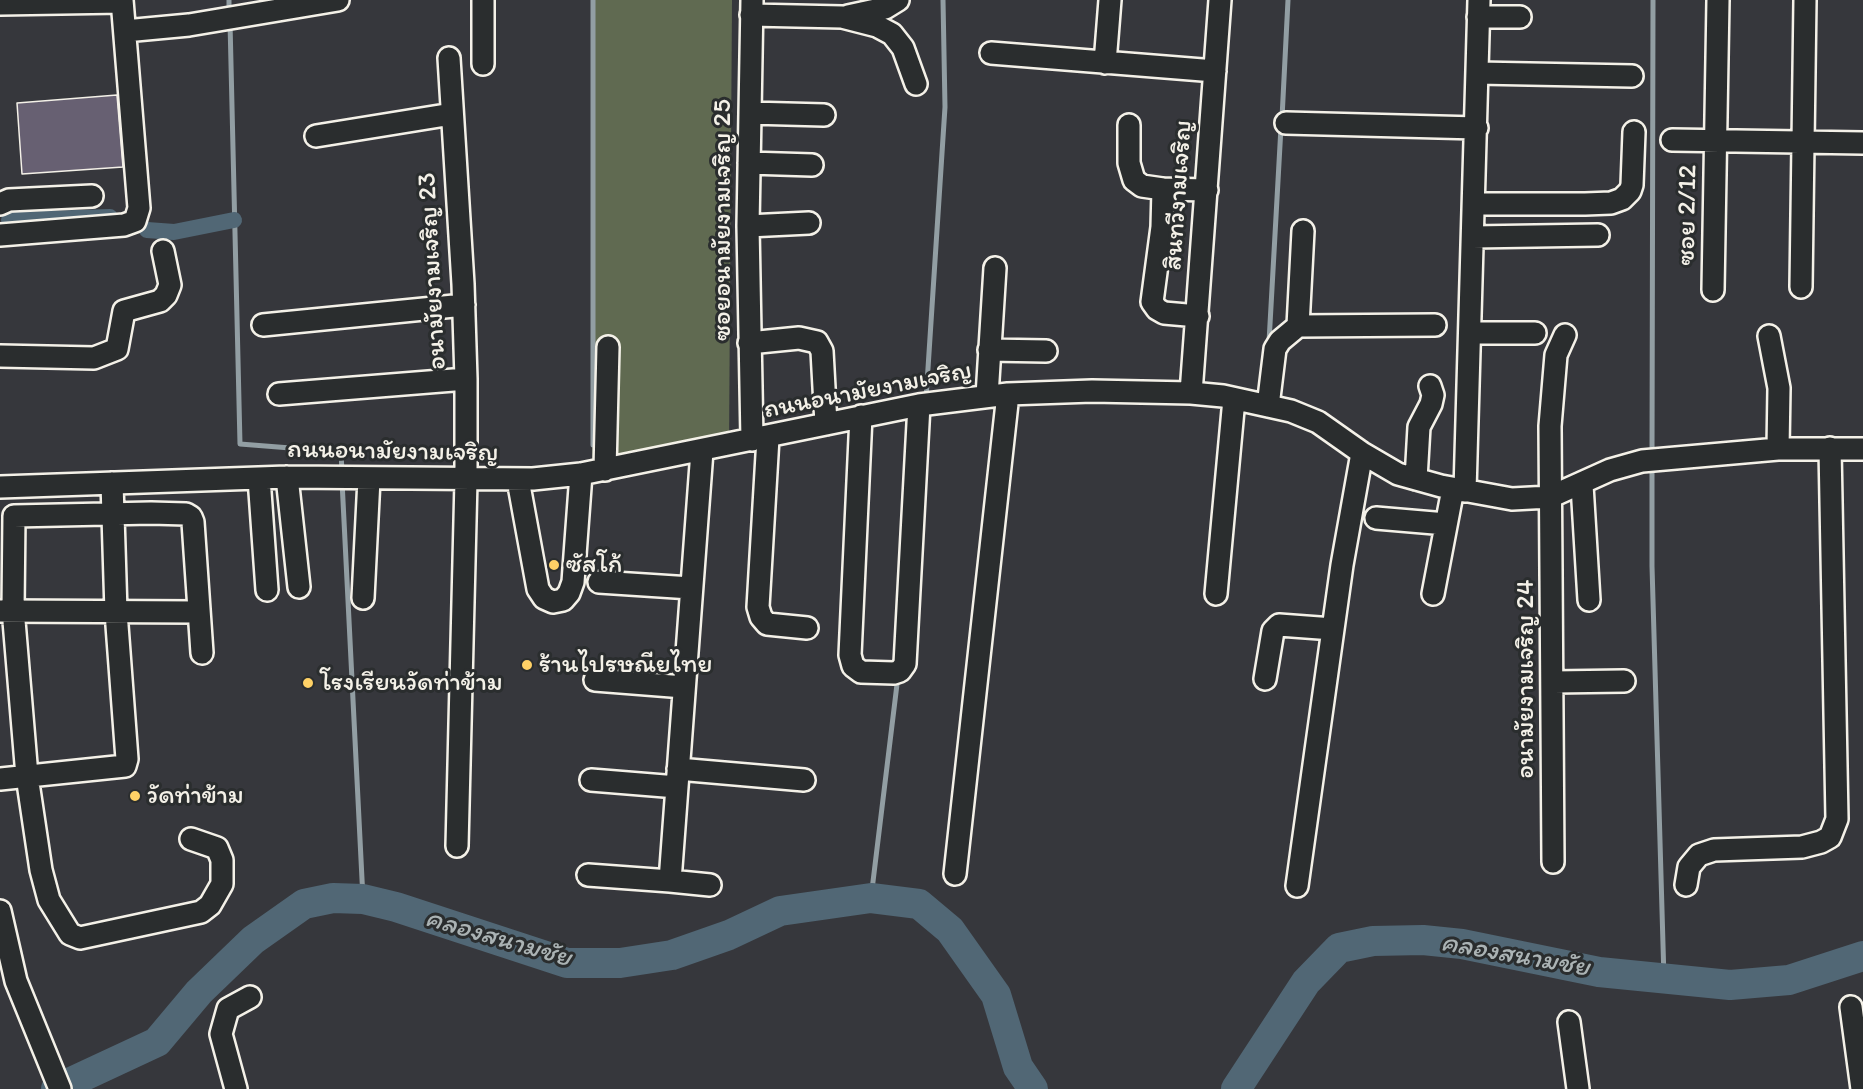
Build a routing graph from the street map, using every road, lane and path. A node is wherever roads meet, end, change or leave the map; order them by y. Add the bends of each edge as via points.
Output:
1 (338, 0) edge
2 (483, 0) edge
3 (898, 0) edge
4 (1110, 0) edge
5 (1220, 0) edge
6 (1718, 0) edge
7 (1804, 0) edge
8 (122, 1) edge
9 (309, 2) edge
10 (0, 4) edge
11 (752, 8) edge
12 (1478, 8) edge
13 (842, 17) junction
14 (1520, 17) dead end
15 (125, 31) junction
16 (991, 53) dead end
17 (449, 58) dead end
18 (1105, 63) junction
19 (483, 64) dead end
20 (1215, 71) junction
21 (1478, 73) junction
22 (1632, 76) dead end
23 (916, 84) dead end
24 (750, 113) junction
25 (452, 114) junction
26 (824, 115) dead end
27 (1286, 123) dead end
28 (1129, 125) dead end
29 (1477, 128) junction
30 (1634, 132) dead end
31 (316, 136) dead end
32 (1672, 140) dead end
33 (1716, 140) junction
34 (1804, 142) junction
35 (1863, 143) edge
36 (748, 163) junction
37 (812, 165) dead end
38 (1163, 189) junction
39 (1207, 190) junction
40 (92, 196) dead end
41 (0, 204) edge
42 (1474, 204) junction
43 (809, 224) dead end
44 (748, 225) junction
45 (1303, 231) dead end
46 (0, 235) edge
47 (1598, 235) dead end
48 (1473, 237) junction
49 (163, 251) dead end
50 (995, 268) dead end
51 (1801, 287) dead end
52 (1713, 290) dead end
53 (464, 305) junction
54 (1198, 316) junction
55 (263, 325) dead end
56 (1435, 325) dead end
57 (1298, 326) junction
58 (1471, 333) junction
59 (1535, 333) dead end
60 (1565, 335) dead end
61 (1769, 336) dead end
62 (749, 343) junction
63 (609, 347) dead end
64 (989, 350) junction
65 (1046, 351) dead end
66 (0, 356) edge
67 (466, 379) junction
68 (1430, 386) dead end
69 (1191, 393) junction
70 (279, 394) dead end
71 (1008, 394) junction
72 (987, 396) junction
73 (1234, 399) junction
74 (919, 405) junction
75 (1268, 406) junction
76 (861, 416) junction
77 (826, 424) junction
78 (760, 439) junction
79 (1830, 448) junction
80 (1778, 449) junction
81 (1863, 449) edge
82 (702, 451) junction
83 (1362, 453) junction
84 (605, 470) junction
85 (581, 474) junction
86 (287, 477) junction
87 (259, 478) junction
88 (350, 478) junction
89 (1416, 479) junction
90 (466, 480) junction
91 (518, 480) junction
92 (112, 483) junction
93 (1582, 485) junction
94 (0, 487) edge
95 (1459, 490) junction
96 (1550, 497) junction
97 (114, 516) junction
98 (1376, 518) dead end
99 (1446, 524) junction
100 (599, 582) dead end
101 (299, 587) dead end
102 (691, 588) junction
103 (267, 590) dead end
104 (1216, 594) dead end
105 (1433, 594) dead end
106 (363, 598) dead end
107 (1589, 600) dead end
108 (6, 610) edge
109 (116, 612) junction
110 (198, 612) junction
111 (807, 628) dead end
112 (1333, 629) junction
113 (202, 653) dead end
114 (1265, 679) dead end
115 (595, 680) dead end
116 (1624, 681) dead end
117 (1554, 682) junction
118 (684, 687) junction
119 (27, 776) junction
120 (677, 778) junction
121 (0, 779) edge
122 (591, 780) dead end
123 (804, 780) dead end
124 (191, 839) dead end
125 (457, 846) dead end
126 (1554, 862) dead end
127 (955, 874) dead end
128 (588, 875) dead end
129 (670, 881) junction
130 (710, 885) dead end
131 (1686, 885) dead end
132 (1297, 886) dead end
133 (0, 911) edge
134 (8, 982) edge
135 (250, 996) dead end
136 (1851, 1007) dead end
137 (1569, 1022) dead end
138 (60, 1089) edge
139 (236, 1089) edge
140 (1578, 1089) edge
141 (1862, 1089) edge

1 - 9 street
2 - 19 street
3 - 13 street via 885,8
4 - 18 street
5 - 20 street, สินทวีงามเจริญ
6 - 33 street, ซอย 2/12
7 - 34 street
8 - 10 street
8 - 15 street
9 - 15 street via 207,22
11 - 13 street
11 - 24 street, ซอยอนามัยงามเจริญ 25
12 - 14 street
12 - 21 street
13 - 23 street via 892,34 903,48
15 - 46 street via 139,208 135,221
16 - 18 street
17 - 25 street, อนามัยงามเจริญ 23
18 - 20 street
20 - 39 street, สินทวีงามเจริญ
21 - 22 street
21 - 29 street
24 - 26 street
24 - 36 street, ซอยอนามัยงามเจริญ 25
25 - 31 street
25 - 53 street, อนามัยงามเจริญ 23
27 - 29 street
28 - 38 street via 1130,173 1142,186
29 - 42 street
30 - 42 street via 1632,185 1622,199 1611,203
32 - 33 street
33 - 34 street
33 - 52 street, ซอย 2/12
34 - 35 street
34 - 51 street
36 - 37 street
36 - 44 street, ซอยอนามัยงามเจริญ 25
38 - 39 street
38 - 54 street via 1152,302 1164,313
39 - 54 street, สินทวีงามเจริญ
40 - 41 street via 9,200
42 - 48 street
43 - 44 street
44 - 62 street, ซอยอนามัยงามเจริญ 25
45 - 57 street
47 - 48 street
48 - 58 street
49 - 66 street via 170,285 166,295 160,301 124,310 117,349 94,358
50 - 64 street
53 - 55 street
53 - 67 street, อนามัยงามเจริญ 23
54 - 69 street, สินทวีงามเจริญ
56 - 57 street
57 - 75 street via 1275,350
58 - 59 street
58 - 95 street
60 - 96 street, อนามัยงามเจริญ 24 via 1556,355 1552,380
61 - 80 street via 1779,388
62 - 77 street via 799,339 817,342 822,351
62 - 78 street, ซอยอนามัยงามเจริญ 25
63 - 84 street
64 - 65 street
64 - 72 street
67 - 70 street
67 - 90 street, อนามัยงามเจริญ 23
68 - 89 street via 1431,404 1419,427
69 - 71 street, ถนนอนามัยงามเจริญ
69 - 73 street, ถนนอนามัยงามเจริญ
71 - 72 street, ถนนอนามัยงามเจริญ
71 - 127 street
72 - 74 street, ถนนอนามัยงามเจริญ
73 - 75 street, ถนนอนามัยงามเจริญ
73 - 104 street
74 - 76 street, ถนนอนามัยงามเจริญ
74 - 76 street via 905,664 894,673 861,672 853,666 850,655
75 - 83 street, ถนนอนามัยงามเจริญ via 1318,422
76 - 77 street, ถนนอนามัยงามเจริญ
77 - 78 street, ถนนอนามัยงามเจริญ
78 - 82 street, ถนนอนามัยงามเจริญ
78 - 111 street, ซอยอนามัยงามเจริญ 25 via 758,607 767,624
79 - 80 street, ถนนอนามัยงามเจริญ
79 - 81 street, ถนนอนามัยงามเจริญ
79 - 131 street via 1837,819 1830,837 1802,847 1714,850 1699,855 1689,867
80 - 93 street, ถนนอนามัยงามเจริญ via 1642,461 1610,470
82 - 84 street, ถนนอนามัยงามเจริญ
82 - 102 street
83 - 89 street, ถนนอนามัยงามเจริญ
83 - 112 street
84 - 85 street, ถนนอนามัยงามเจริญ
85 - 91 street, ถนนอนามัยงามเจริญ
85 - 91 street via 573,582 563,600 554,602 544,598 538,589
86 - 87 street, ถนนอนามัยงามเจริญ
86 - 88 street, ถนนอนามัยงามเจริญ
86 - 101 street
87 - 92 street, ถนนอนามัยงามเจริญ
87 - 103 street
88 - 90 street, ถนนอนามัยงามเจริญ
88 - 106 street
89 - 95 street, ถนนอนามัยงามเจริญ
90 - 91 street, ถนนอนามัยงามเจริญ
90 - 125 street, อนามัยงามเจริญ 23
92 - 94 street, ถนนอนามัยงามเจริญ
92 - 97 street
93 - 96 street, ถนนอนามัยงามเจริญ
93 - 107 street
95 - 96 street, ถนนอนามัยงามเจริญ via 1512,499
95 - 99 street
96 - 117 street, อนามัยงามเจริญ 24
97 - 108 street via 15,515
97 - 109 street
97 - 110 street via 151,513 190,517
98 - 99 street
99 - 105 street
100 - 102 street
102 - 118 street
108 - 109 street
108 - 119 street
109 - 110 street
109 - 119 street via 125,766
110 - 113 street
112 - 114 street via 1280,625 1274,631
112 - 132 street
115 - 118 street
116 - 117 street
117 - 126 street, อนามัยงามเจริญ 24
118 - 120 street
119 - 121 street
119 - 124 street via 49,900 70,934 80,938 201,912 210,905 222,884 222,860 217,848
120 - 122 street
120 - 123 street
120 - 129 street
128 - 129 street
129 - 130 street
133 - 134 street
134 - 138 street via 24,1001
135 - 139 street via 228,1009 221,1034
136 - 141 street
137 - 140 street

